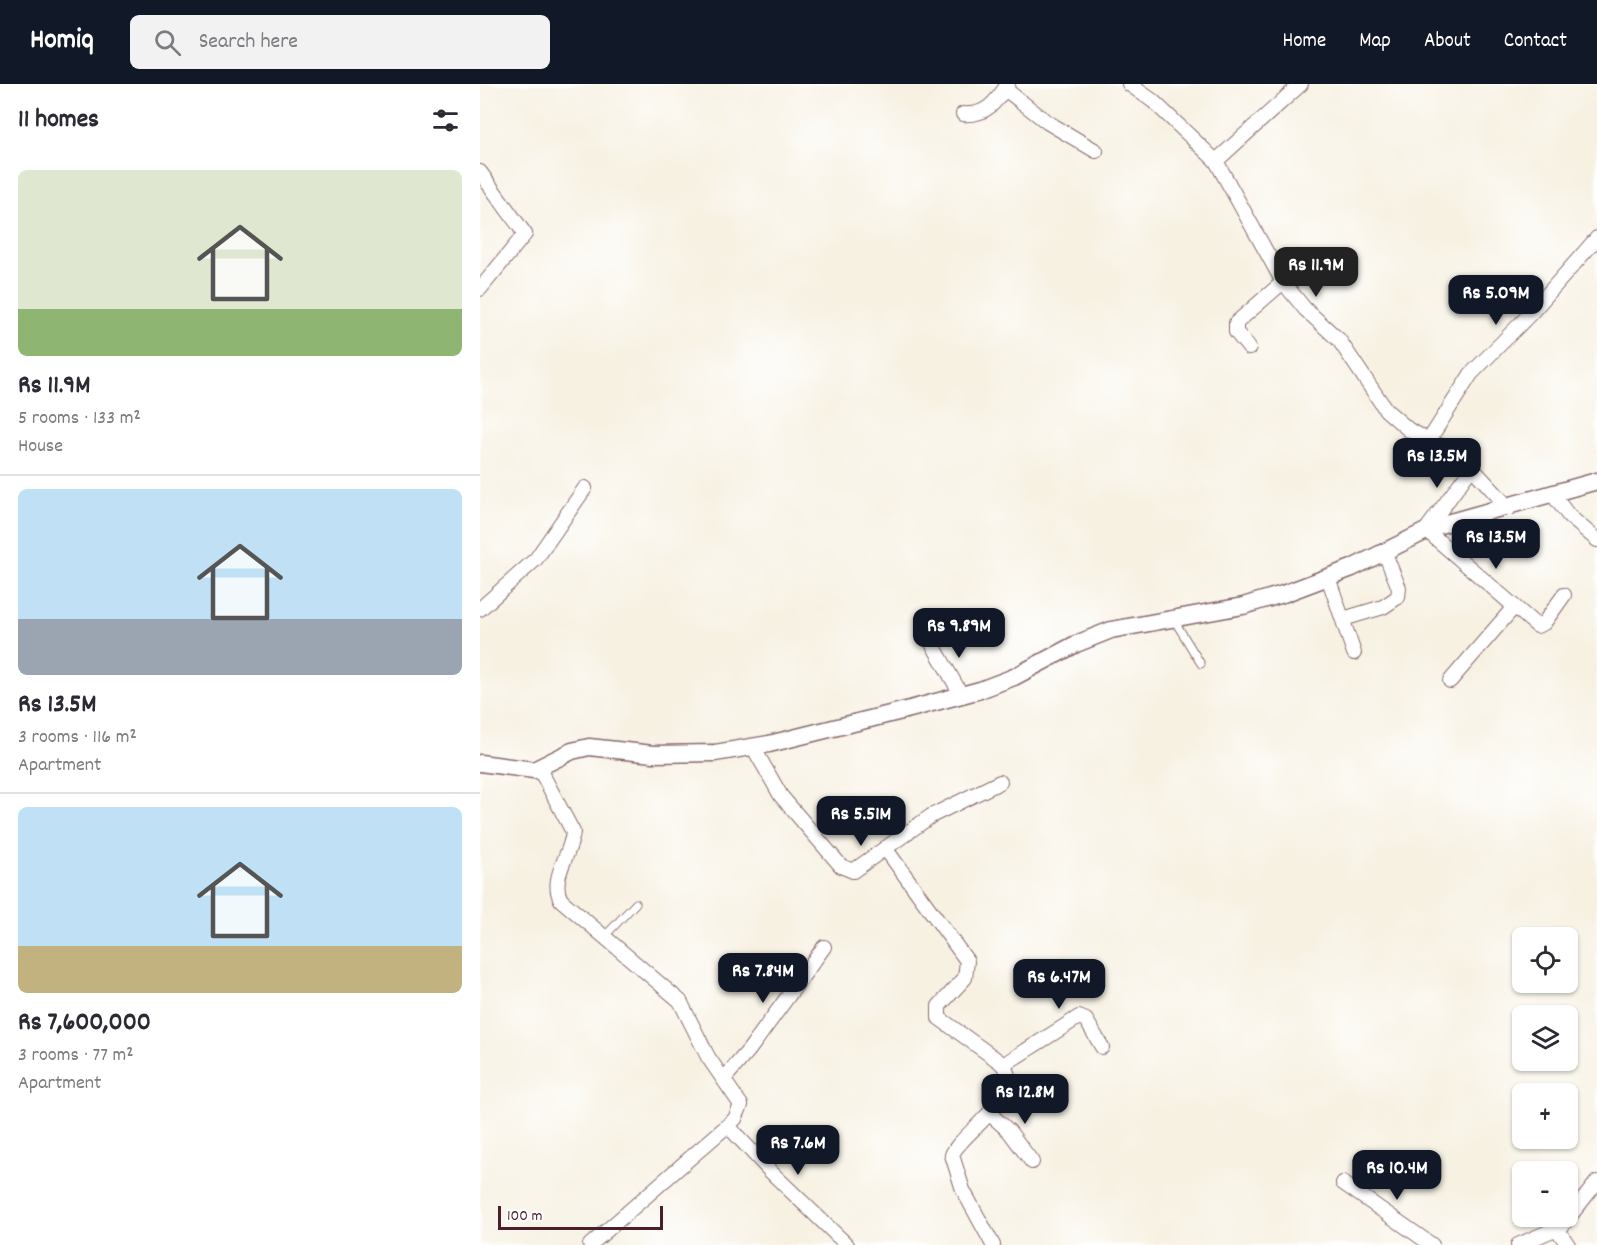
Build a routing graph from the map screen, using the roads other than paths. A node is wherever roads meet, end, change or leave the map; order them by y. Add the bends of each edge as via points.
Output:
1 (1130, 84) edge
2 (1301, 84) edge
3 (1007, 86) edge
4 (963, 114) dead end
5 (1096, 150) dead end
6 (1216, 161) junction
7 (480, 172) edge
8 (1597, 238) edge
9 (1283, 282) junction
10 (480, 289) edge
11 (1249, 348) dead end
12 (1429, 440) junction
13 (1473, 466) junction
14 (1597, 481) edge
15 (585, 488) dead end
16 (1553, 495) junction
17 (1509, 508) junction
18 (1426, 530) junction
19 (1597, 540) edge
20 (1384, 551) junction
21 (1328, 577) junction
22 (1564, 595) dead end
23 (1514, 607) junction
24 (480, 609) edge
25 (1172, 618) junction
26 (1343, 619) junction
27 (929, 638) dead end
28 (1354, 653) dead end
29 (1202, 664) dead end
30 (1450, 681) dead end
31 (962, 696) junction
32 (753, 747) junction
33 (480, 763) edge
34 (539, 768) junction
35 (1000, 782) dead end
36 (885, 849) junction
37 (636, 903) dead end
38 (603, 938) junction
39 (824, 947) dead end
40 (1102, 1047) dead end
41 (1003, 1065) junction
42 (724, 1079) junction
43 (990, 1114) junction
44 (728, 1126) junction
45 (1032, 1162) dead end
46 (1597, 1182) edge
47 (1343, 1183) dead end
48 (1557, 1229) junction
49 (590, 1245) edge
50 (847, 1245) edge
51 (993, 1245) edge
52 (1432, 1245) edge
53 (1518, 1245) edge
54 (1568, 1245) edge

1 - 6 street via 1153,100
2 - 6 street
3 - 4 street via 983,112
3 - 5 street via 1047,122
6 - 9 street
7 - 10 street via 525,234
8 - 12 street via 1471,374
9 - 11 street via 1236,323 1236,332
9 - 12 street via 1339,340 1394,418
12 - 13 street
13 - 17 street
13 - 18 street
14 - 16 street
15 - 24 street via 536,559
16 - 17 street
16 - 19 street via 1569,516
17 - 18 street
18 - 20 street
18 - 23 street
20 - 21 street
20 - 26 street via 1400,588 1398,597 1383,607
21 - 25 street via 1243,606
21 - 26 street
22 - 23 street via 1539,626
23 - 30 street
25 - 29 lane
25 - 31 street via 1095,636 1014,677
26 - 28 street
27 - 31 street
31 - 32 street
32 - 34 street via 698,755 589,747
32 - 36 street via 781,796 841,866 853,871
33 - 34 street via 529,771
34 - 38 street via 573,832 556,891
35 - 36 street via 932,816
36 - 41 street via 967,962 965,978 939,1006 939,1018
37 - 38 lane
38 - 42 street via 680,1001 708,1058
39 - 42 street
40 - 41 street via 1086,1020 1079,1017
41 - 43 street via 1007,1077 1005,1090
42 - 44 street via 741,1106
43 - 45 street via 1009,1131
43 - 51 street via 952,1155 963,1190
44 - 49 street
44 - 50 street
46 - 48 street
47 - 52 street
48 - 53 street
48 - 54 street

